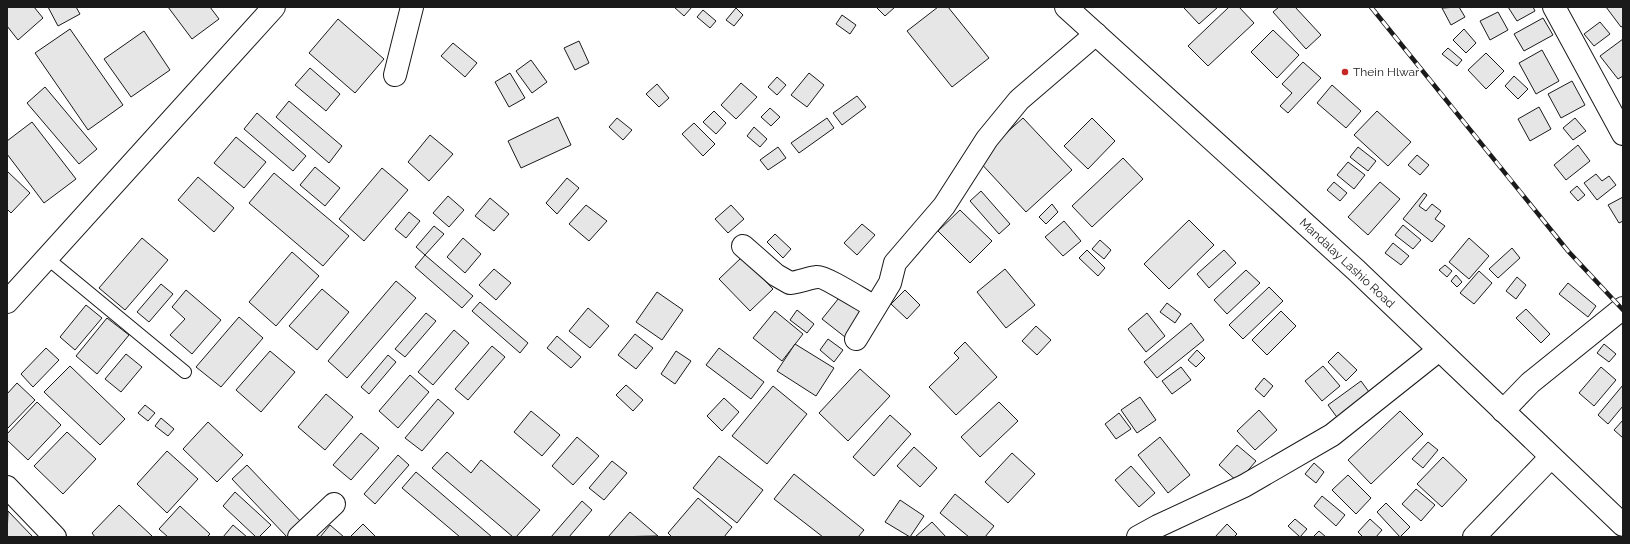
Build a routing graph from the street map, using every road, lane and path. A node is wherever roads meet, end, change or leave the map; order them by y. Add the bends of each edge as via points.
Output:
1 (274, 7) edge
2 (412, 7) edge
3 (1066, 7) edge
4 (1554, 7) edge
5 (1096, 34) junction
6 (395, 75) dead end
7 (1623, 134) edge
8 (743, 246) dead end
9 (47, 258) junction
10 (7, 302) edge
11 (875, 307) junction
12 (1623, 308) edge
13 (856, 339) dead end
14 (1439, 350) junction
15 (185, 372) dead end
16 (1503, 411) junction
17 (1551, 457) junction
18 (7, 486) edge
19 (334, 504) dead end
20 (1623, 525) edge
21 (55, 537) edge
22 (299, 537) edge
23 (1138, 537) edge
24 (1474, 537) edge

1 - 9 main road
2 - 6 main road
3 - 5 main road, Mandalay Lashio Road
4 - 7 main road
5 - 11 main road via 1019,100 992,134 944,206 895,263 890,283
5 - 14 main road, Mandalay Lashio Road via 1356,270
8 - 11 main road via 776,275 790,283 819,276
9 - 10 main road
9 - 15 lane
11 - 13 main road
12 - 16 main road via 1530,383
14 - 16 main road, Mandalay Lashio Road
14 - 23 main road via 1332,435 1244,486
16 - 17 main road, Mandalay Lashio Road
17 - 20 main road, Mandalay Lashio Road
17 - 24 main road
18 - 21 main road
19 - 22 main road

